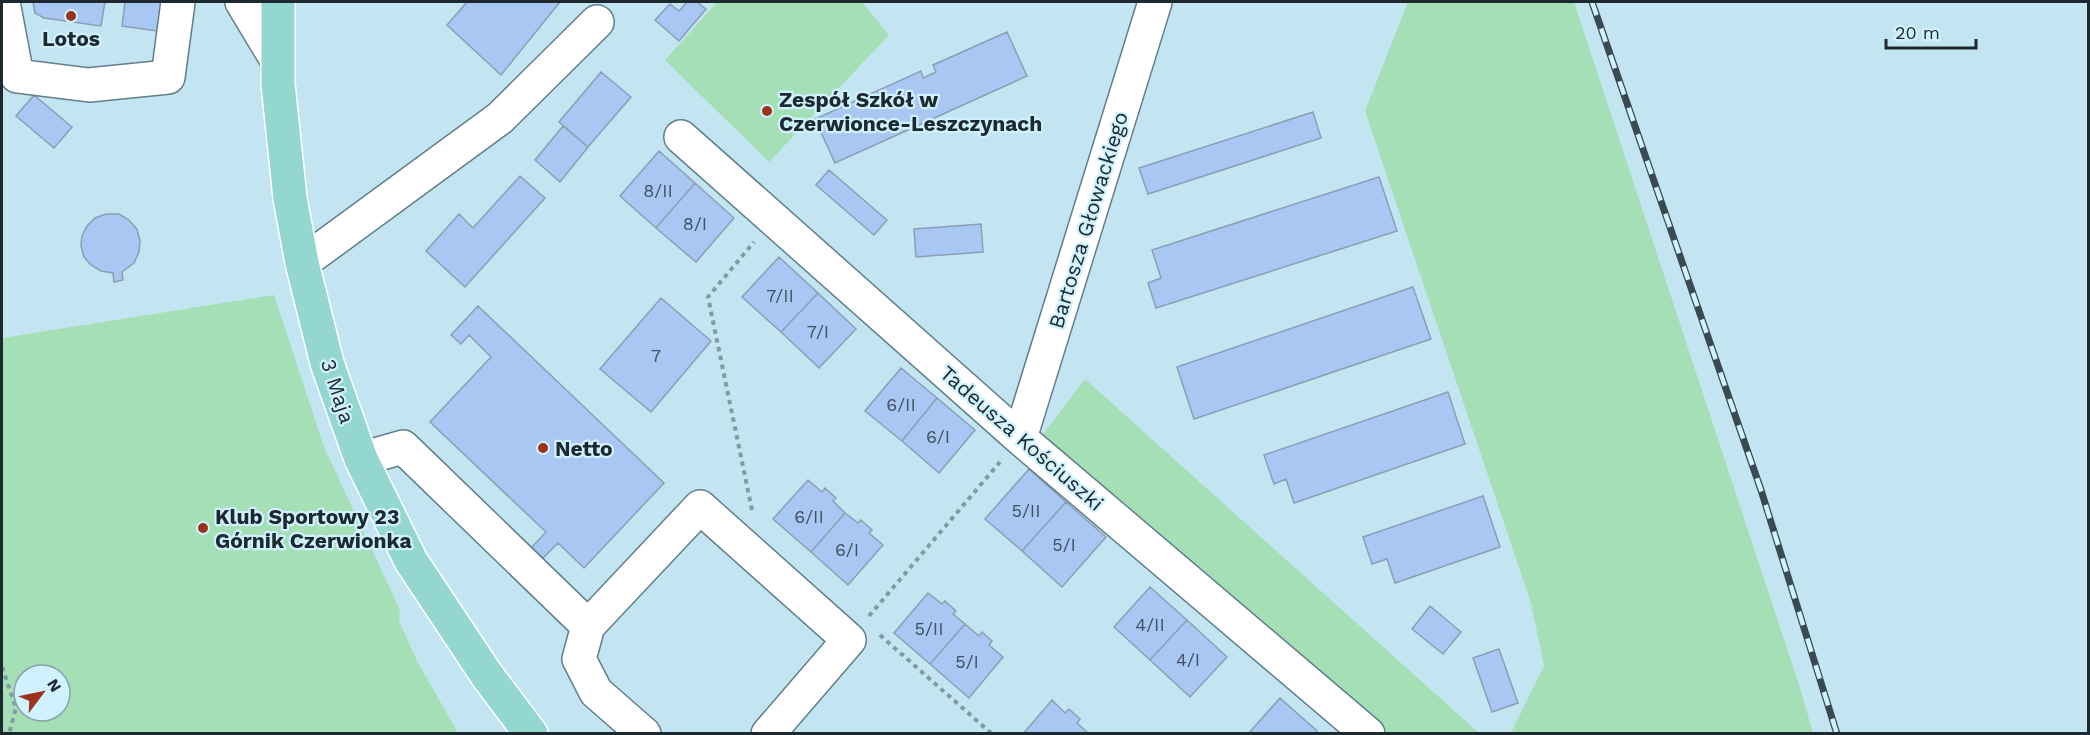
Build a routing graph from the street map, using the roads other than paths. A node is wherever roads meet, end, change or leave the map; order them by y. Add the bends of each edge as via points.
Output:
1 (3, 2) edge
2 (178, 2) edge
3 (242, 2) edge
4 (278, 2) edge
5 (1155, 2) edge
6 (597, 22) dead end
7 (277, 60) junction
8 (681, 136) dead end
9 (302, 262) junction
10 (1020, 438) junction
11 (361, 459) junction
12 (588, 626) junction
13 (531, 734) edge
14 (644, 734) edge
15 (768, 734) edge
16 (1368, 734) edge

1 - 2 street via 17,76 89,85 168,77
3 - 7 street
4 - 7 main road, 3 Maja
5 - 10 street, Bartosza Głowackiego
6 - 9 street via 500,118
7 - 9 main road, 3 Maja via 285,161
8 - 10 street, Tadeusza Kościuszki
9 - 11 main road, 3 Maja via 327,363
10 - 16 street, Tadeusza Kościuszki
11 - 12 street via 403,447
11 - 13 main road, 3 Maja via 411,561
12 - 14 street via 579,659 596,692
12 - 15 street via 700,507 857,630

